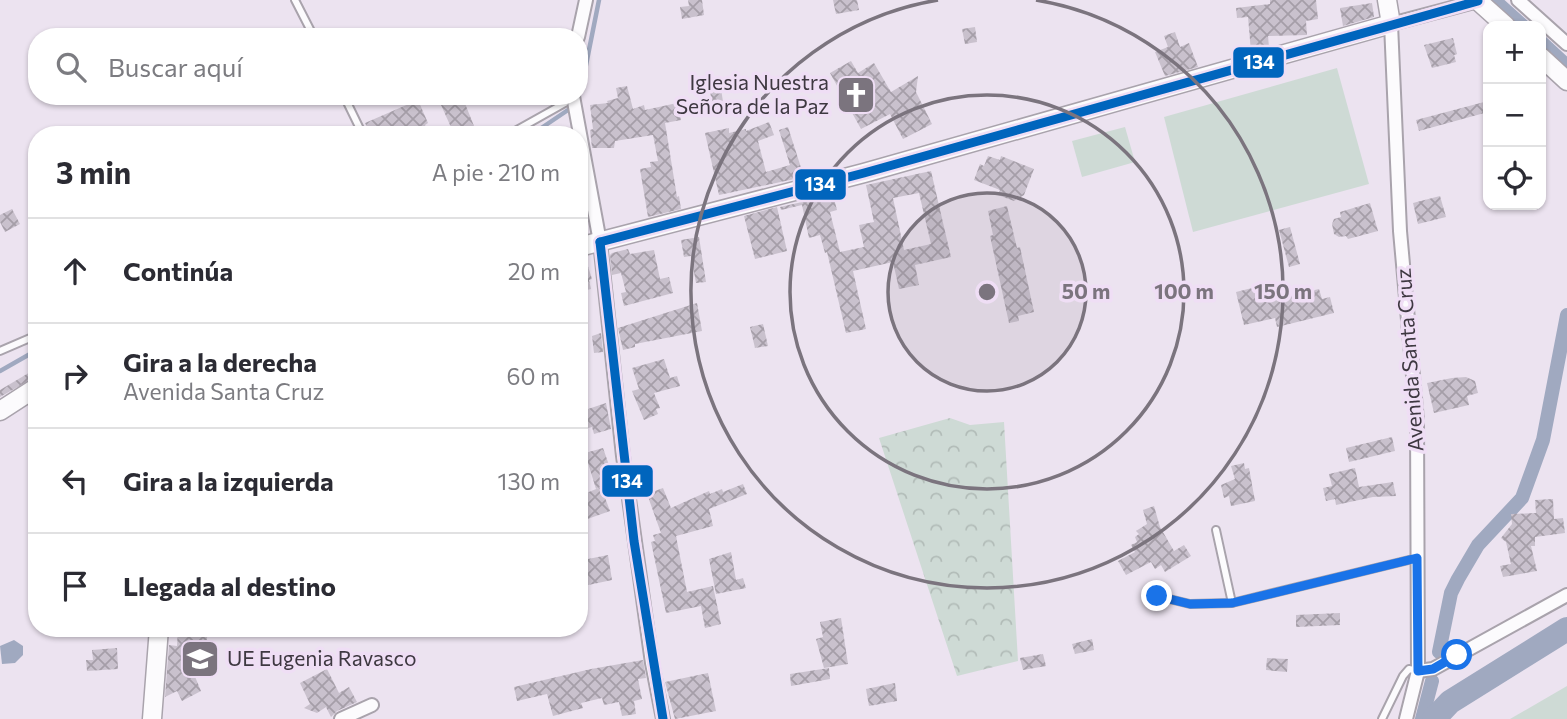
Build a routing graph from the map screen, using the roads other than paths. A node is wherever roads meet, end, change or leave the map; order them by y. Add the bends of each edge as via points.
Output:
1 (295, 0) edge
2 (586, 0) edge
3 (1387, 0) edge
4 (1518, 0) edge
5 (1478, 1) edge
6 (1500, 21) edge
7 (1391, 23) junction
8 (309, 28) edge
9 (580, 28) edge
10 (1567, 44) edge
11 (1546, 61) edge
12 (1567, 80) edge
13 (348, 105) edge
14 (561, 105) edge
15 (574, 105) edge
16 (359, 126) edge
17 (524, 126) edge
18 (579, 126) edge
19 (588, 176) edge
20 (600, 242) junction
21 (588, 245) edge
22 (28, 339) edge
23 (0, 351) edge
24 (28, 393) edge
25 (0, 411) edge
26 (1216, 530) dead end
27 (1417, 558) junction
28 (1567, 595) edge
29 (1157, 596) dead end
30 (1232, 603) junction
31 (158, 637) edge
32 (1418, 671) junction
33 (372, 705) dead end
34 (152, 719) edge
35 (341, 719) edge
36 (663, 719) edge
37 (1382, 719) edge
38 (1406, 719) edge

1 - 8 lane
2 - 9 street
3 - 7 main road, Avenida Santa Cruz
4 - 10 street
5 - 6 main road
5 - 7 street
7 - 20 main road via 864,173
7 - 27 street, Avenida Santa Cruz via 1400,231 1417,420
11 - 12 main road
13 - 16 lane
14 - 17 lane
15 - 18 street
19 - 20 street
20 - 21 main road
20 - 36 street via 622,456
22 - 23 lane
24 - 25 main road
26 - 30 lane
27 - 30 lane
27 - 32 street, Avenida Santa Cruz
28 - 32 street via 1433,669
29 - 30 lane via 1190,604
31 - 34 main road
32 - 37 lane via 1409,669 1403,676
32 - 38 street, Avenida Santa Cruz
33 - 35 street

